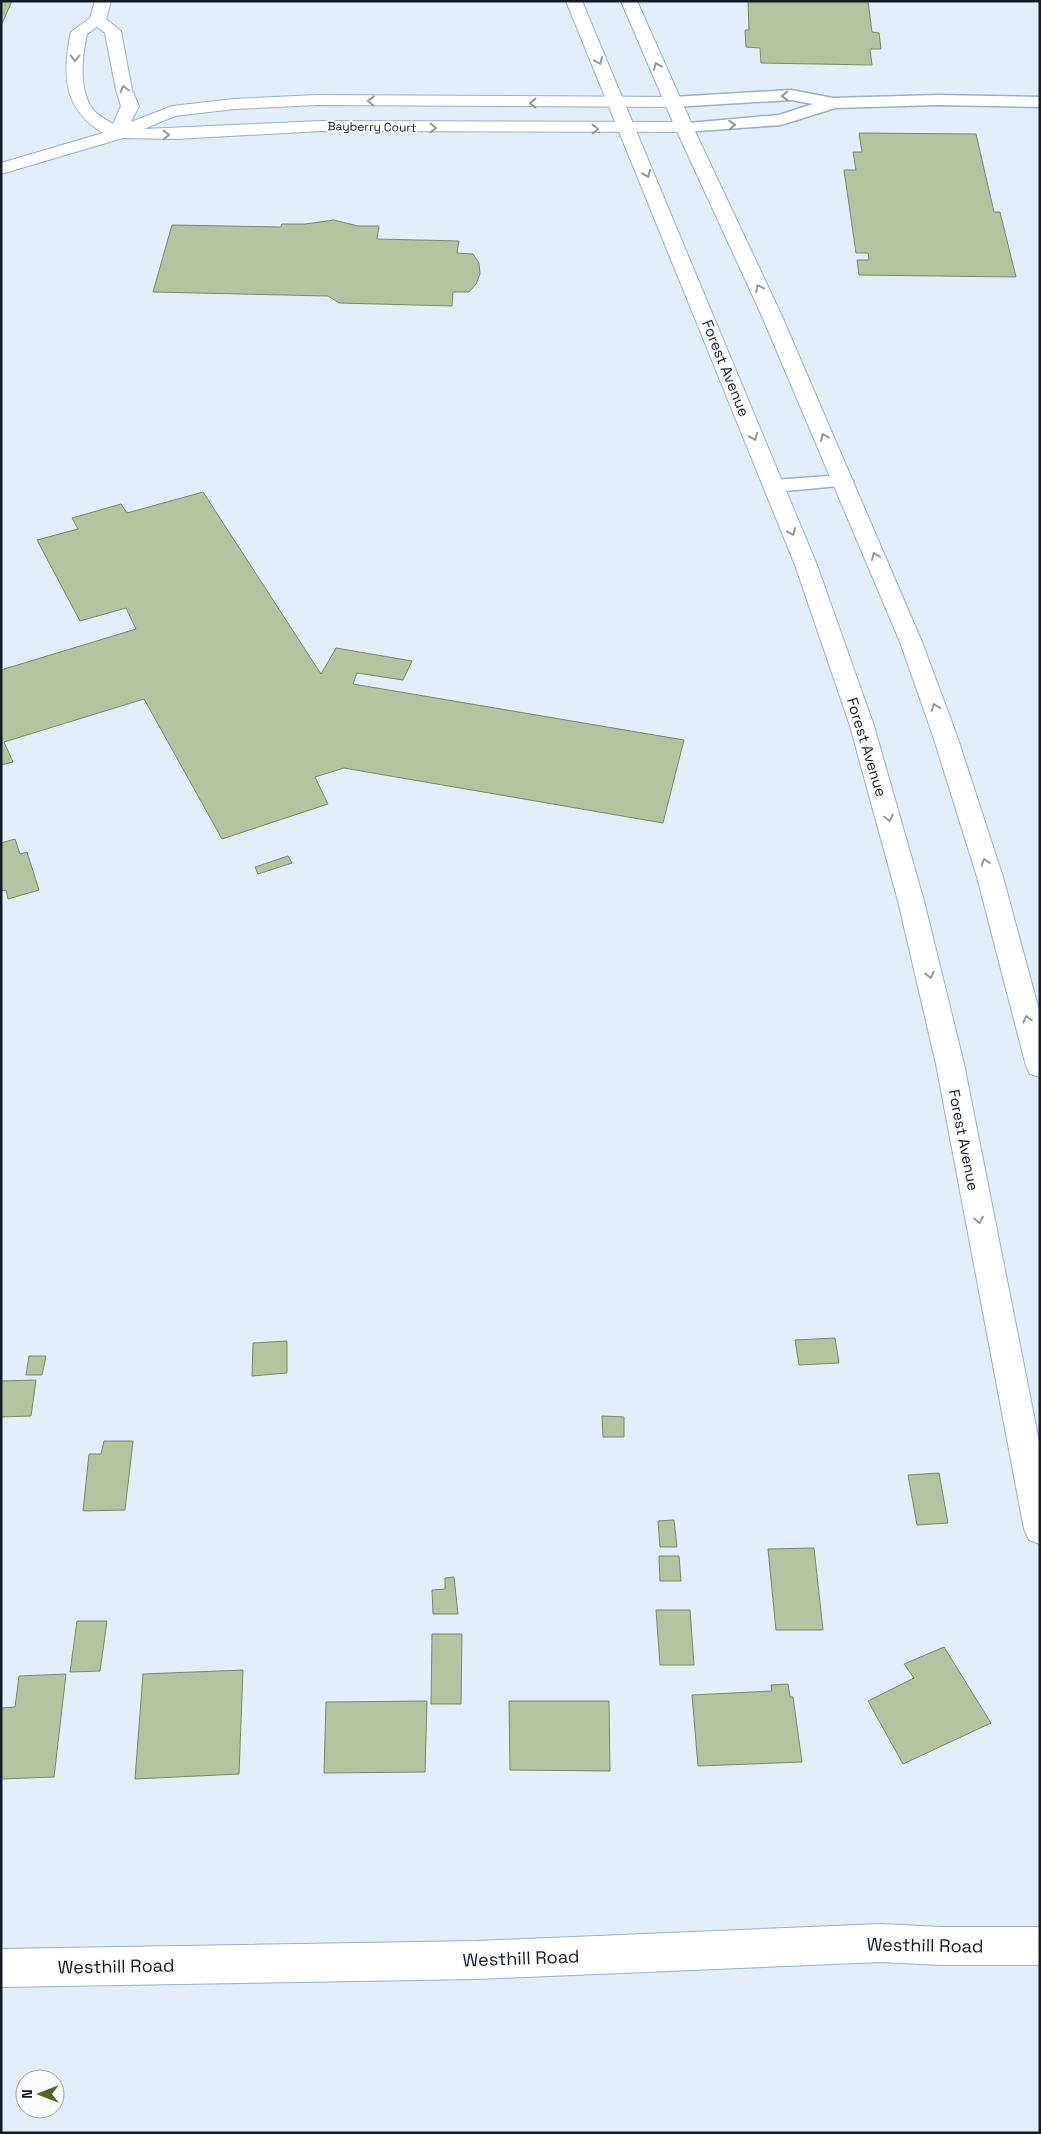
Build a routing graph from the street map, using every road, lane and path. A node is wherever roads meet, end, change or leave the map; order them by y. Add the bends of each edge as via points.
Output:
1 (103, 1) edge
2 (574, 1) edge
3 (629, 1) edge
4 (97, 20) junction
5 (673, 102) junction
6 (1040, 102) edge
7 (833, 103) junction
8 (617, 104) junction
9 (684, 127) junction
10 (628, 129) junction
11 (117, 134) junction
12 (1, 169) edge
13 (843, 482) junction
14 (774, 486) junction
15 (1040, 1066) edge
16 (1040, 1530) edge
17 (1040, 1946) edge
18 (1, 1968) edge

1 - 4 main road
2 -> 8 main road, Forest Avenue
5 -> 3 main road
11 -> 4 main road via 130,106 113,31
4 -> 11 main road via 79,32 74,61 76,83 86,112
7 -> 5 lane via 791,95
5 - 8 main road, Bayberry Court
5 - 9 main road
6 - 7 lane
9 -> 7 lane via 781,120
8 - 10 main road, Forest Avenue
8 -> 11 main road, Bayberry Court via 317,100 234,104 172,111
9 - 10 main road, Bayberry Court
13 -> 9 main road via 771,314
11 -> 10 main road, Bayberry Court via 178,135 322,126
10 -> 14 main road, Forest Avenue
11 - 12 main road, Bayberry Court
13 - 14 lane
15 -> 13 main road via 990,877 945,736 911,642
14 -> 16 main road, Forest Avenue via 856,707 911,901 950,1064
17 - 18 main road, Westhill Road via 881,1942 477,1960

